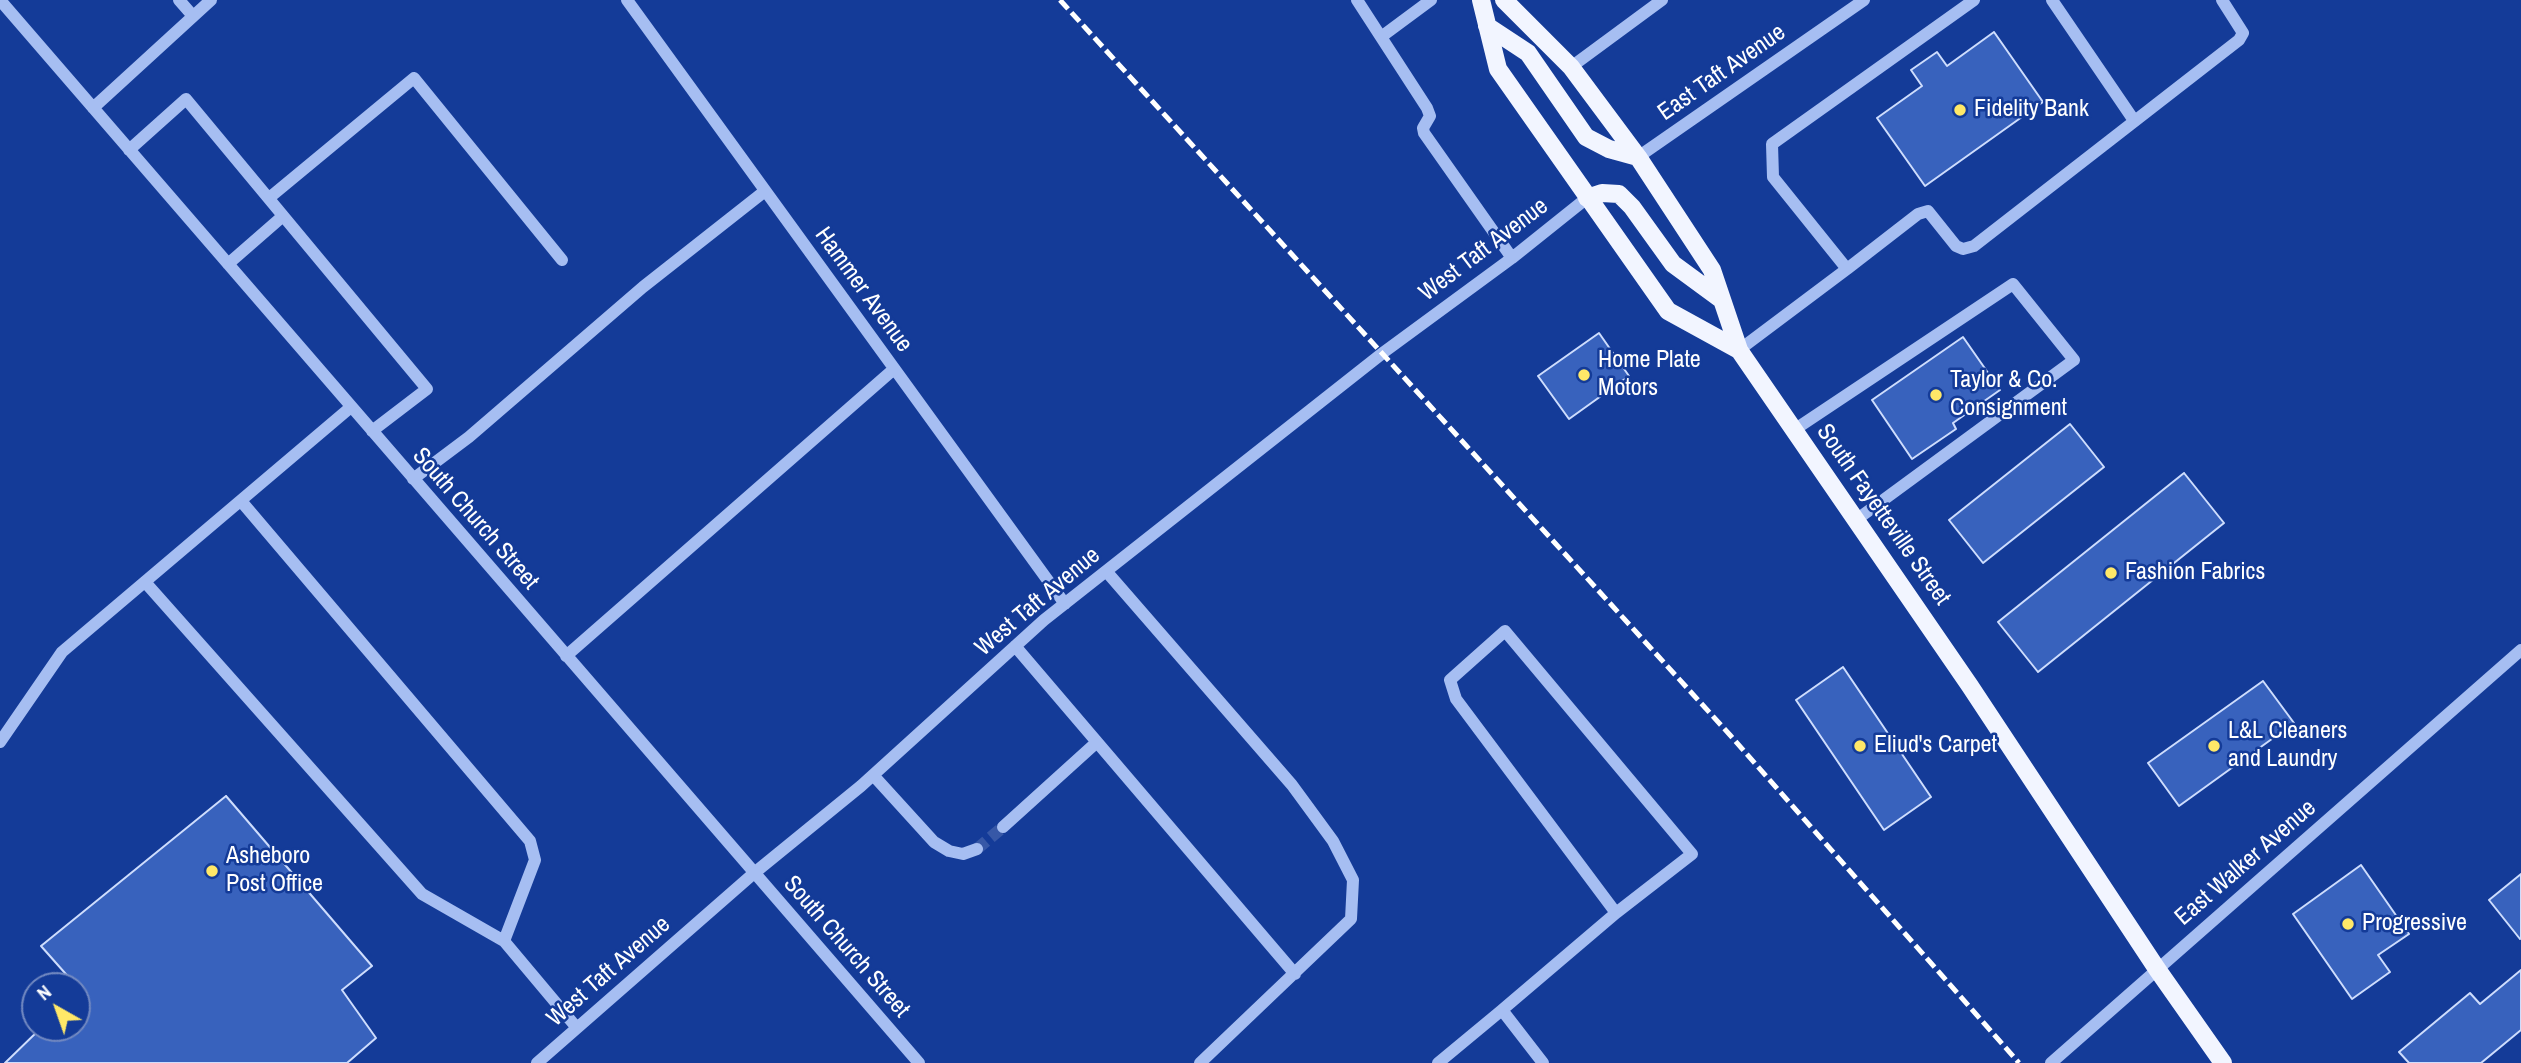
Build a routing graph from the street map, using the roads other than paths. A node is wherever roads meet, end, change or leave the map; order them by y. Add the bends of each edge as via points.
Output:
1 (0, 0) edge
2 (179, 0) edge
3 (211, 0) edge
4 (626, 0) edge
5 (1357, 0) edge
6 (1431, 0) edge
7 (1481, 0) edge
8 (1504, 0) edge
9 (1662, 0) edge
10 (1864, 0) edge
11 (1974, 0) edge
12 (2052, 0) edge
13 (2222, 0) edge
14 (193, 16) junction
15 (1487, 26) junction
16 (1381, 37) junction
17 (1571, 67) junction
18 (93, 108) junction
19 (2133, 119) junction
20 (129, 150) junction
21 (1638, 157) junction
22 (765, 191) junction
23 (269, 198) junction
24 (1587, 198) junction
25 (283, 216) junction
26 (1512, 258) junction
27 (562, 260) dead end
28 (228, 264) junction
29 (1847, 270) junction
30 (1722, 300) junction
31 (1739, 350) junction
32 (894, 369) junction
33 (351, 407) junction
34 (1794, 430) junction
35 (372, 431) junction
36 (413, 479) junction
37 (241, 501) junction
38 (1856, 520) junction
39 (1106, 572) junction
40 (145, 582) junction
41 (1065, 604) junction
42 (1015, 646) junction
43 (2521, 650) edge
44 (566, 656) junction
45 (0, 742) edge
46 (1097, 742) junction
47 (873, 775) junction
48 (1003, 827) tunnel mouth
49 (977, 849) tunnel mouth
50 (753, 874) junction
51 (1616, 912) junction
52 (504, 942) junction
53 (2157, 969) junction
54 (1295, 974) junction
55 (1502, 1010) junction
56 (577, 1028) junction
57 (537, 1063) edge
58 (919, 1063) edge
59 (1200, 1063) edge
60 (1438, 1063) edge
61 (1543, 1063) edge
62 (2051, 1063) edge
63 (2223, 1063) edge

1 - 18 street, South Church Street
2 - 14 street
3 - 14 street
4 - 22 street, Hammer Avenue
5 - 16 street
6 - 16 street
7 - 15 main road
8 - 17 main road, South Fayetteville Street
9 - 17 street
10 - 21 street, East Taft Avenue
11 - 29 street via 1772,144 1773,177
12 - 19 street
13 - 19 street via 2243,33 2239,40
14 - 18 street
15 - 21 main road via 1528,53 1586,137
15 - 24 main road via 1498,69
16 - 26 street via 1427,108 1430,116 1424,133
17 - 21 main road, South Fayetteville Street
18 - 20 street, South Church Street
19 - 29 street via 1974,246 1956,246 1928,211
20 - 23 street via 186,99
20 - 28 street, South Church Street
21 - 30 main road, South Fayetteville Street via 1712,270
22 - 32 street, Hammer Avenue
22 - 36 street
23 - 25 street
23 - 27 street via 414,78
24 - 26 street, West Taft Avenue
24 - 30 main road via 1619,194 1673,264
24 - 31 main road via 1668,311
25 - 28 street
25 - 35 street via 427,388
26 - 39 street, West Taft Avenue via 1384,352
28 - 33 street, South Church Street
29 - 31 street
30 - 31 main road, South Fayetteville Street
31 - 34 main road, South Fayetteville Street
32 - 41 street, Hammer Avenue
32 - 44 street
33 - 35 street, South Church Street
33 - 37 street
34 - 38 main road, South Fayetteville Street
34 - 38 street via 2013,284 2074,360
35 - 36 street, South Church Street
36 - 44 street, South Church Street
37 - 40 street
37 - 52 street via 530,841 535,860
38 - 53 main road, South Fayetteville Street
39 - 41 street, West Taft Avenue
39 - 54 street via 1292,785 1333,841 1353,880 1351,919
40 - 45 street via 62,652
40 - 52 street via 422,894
41 - 42 street, West Taft Avenue
42 - 46 street
42 - 47 street, West Taft Avenue
43 - 53 street, East Walker Avenue
44 - 50 street, South Church Street
46 - 48 street
46 - 54 street
47 - 49 street via 934,842 964,854
47 - 50 street, West Taft Avenue
50 - 56 street, West Taft Avenue
50 - 58 street, South Church Street
51 - 51 street via 1456,699 1450,680 1505,631 1692,854
51 - 55 street
52 - 56 street
53 - 62 street, East Walker Avenue
53 - 63 main road, South Fayetteville Street
54 - 59 street
55 - 60 street
55 - 61 street
56 - 57 street, West Taft Avenue

